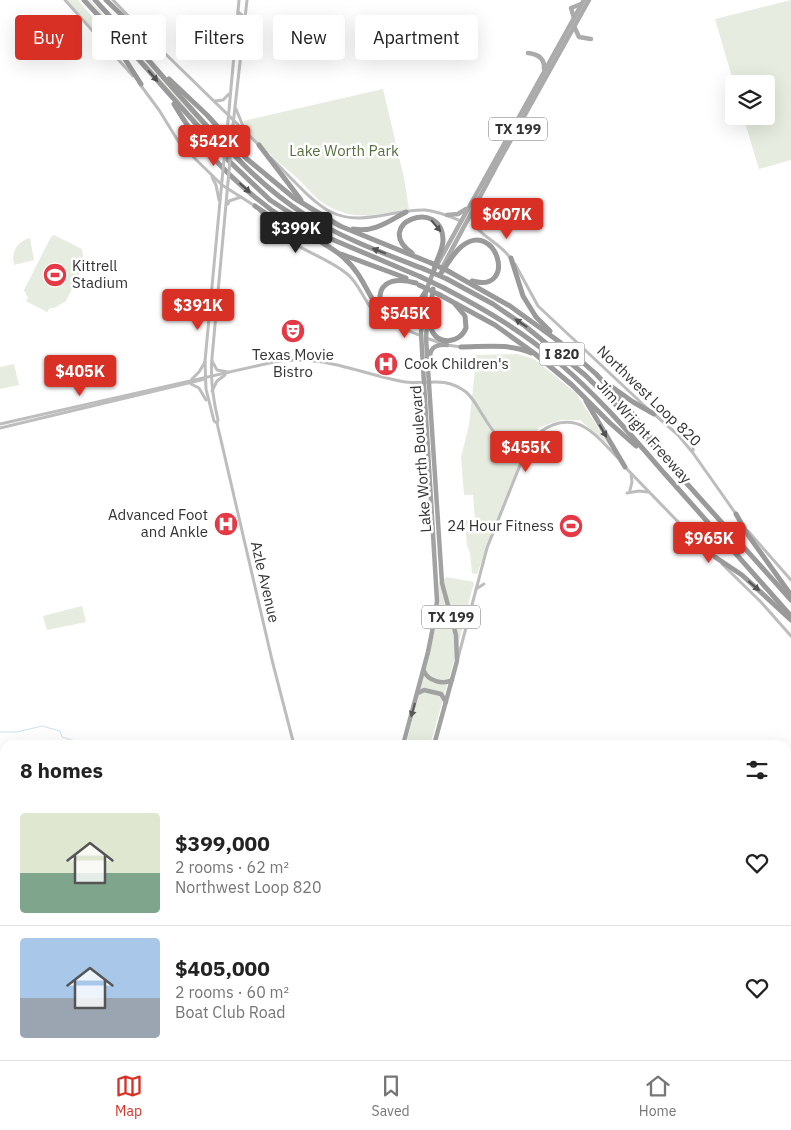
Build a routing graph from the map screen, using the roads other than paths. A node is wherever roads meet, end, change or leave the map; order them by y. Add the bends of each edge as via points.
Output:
1 (65, 0) edge
2 (84, 0) edge
3 (95, 0) edge
4 (106, 0) edge
5 (114, 0) edge
6 (239, 0) edge
7 (247, 0) edge
8 (589, 0) edge
9 (583, 1) edge
10 (238, 12) junction
11 (96, 14) junction
12 (122, 15) edge
13 (128, 15) edge
14 (242, 15) edge
15 (245, 15) edge
16 (574, 21) junction
17 (590, 40) dead end
18 (528, 53) dead end
19 (166, 54) edge
20 (240, 60) edge
21 (543, 74) junction
22 (161, 75) junction
23 (141, 84) junction
24 (230, 94) junction
25 (171, 96) junction
26 (214, 100) junction
27 (235, 107) junction
28 (228, 114) junction
29 (234, 120) junction
30 (246, 131) junction
31 (259, 145) junction
32 (210, 175) junction
33 (222, 185) junction
34 (228, 189) junction
35 (241, 197) junction
36 (220, 203) junction
37 (304, 205) junction
38 (226, 206) junction
39 (255, 206) junction
40 (471, 208) junction
41 (406, 212) junction
42 (447, 215) junction
43 (461, 222) junction
44 (340, 226) junction
45 (309, 236) junction
46 (338, 253) junction
47 (420, 258) junction
48 (510, 258) junction
49 (434, 270) junction
50 (441, 273) junction
51 (451, 273) junction
52 (418, 284) junction
53 (433, 288) junction
54 (426, 291) junction
55 (210, 302) junction
56 (216, 302) junction
57 (453, 302) junction
58 (208, 318) junction
59 (215, 319) junction
60 (390, 323) junction
61 (421, 336) junction
62 (554, 337) junction
63 (426, 338) junction
64 (447, 345) junction
65 (461, 347) joint
66 (212, 358) junction
67 (541, 358) junction
68 (205, 361) junction
69 (428, 363) junction
70 (231, 372) junction
71 (596, 374) junction
72 (211, 378) junction
73 (205, 379) junction
74 (426, 381) junction
75 (190, 382) junction
76 (212, 392) junction
77 (582, 394) junction
78 (210, 411) junction
79 (654, 414) junction
80 (217, 423) junction
81 (0, 426) edge
82 (678, 435) junction
83 (693, 453) junction
84 (648, 455) junction
85 (523, 457) junction
86 (626, 467) junction
87 (692, 490) junction
88 (649, 492) junction
89 (435, 501) junction
90 (736, 514) junction
91 (715, 557) junction
92 (791, 580) edge
93 (484, 584) dead end
94 (476, 589) junction
95 (791, 596) edge
96 (791, 600) edge
97 (791, 616) edge
98 (791, 620) edge
99 (791, 636) edge
100 (457, 661) junction
101 (423, 670) junction
102 (452, 680) junction
103 (418, 693) junction
104 (446, 702) junction
105 (293, 740) edge
106 (405, 740) edge
107 (435, 740) edge

1 - 23 main road
2 - 11 highway, Jim Wright Freeway / I 820
3 - 22 highway, Jim Wright Freeway / I 820
4 - 12 highway
5 - 13 main road
6 - 10 main road, Azle Avenue
7 - 15 main road, Azle Avenue
8 - 16 main road, TX 199
9 - 16 main road, TX 199
10 - 14 main road
10 - 24 main road, Azle Avenue
11 - 23 highway
11 -> 25 highway, Jim Wright Freeway / I 820
16 - 17 main road via 578,35
16 - 21 main road, TX 199
16 - 40 main road, Lake Worth Boulevard / TX 199
18 - 21 main road via 538,55 543,61
19 - 26 main road
20 - 27 main road, Azle Avenue
21 - 40 main road, Lake Worth Boulevard / TX 199
22 - 37 highway via 193,100 266,176
87 -> 22 highway, Jim Wright Freeway / I 820, bridge via 612,401 566,358 493,304 447,279 352,240 284,200 235,157
23 - 32 main road via 180,144
24 - 26 main road via 223,100
24 - 28 main road, Azle Avenue
25 -> 45 highway via 190,129 233,177 270,210
25 - 84 highway, Jim Wright Freeway / I 820, bridge via 228,161 270,200 333,241 421,277 494,314 557,361 602,403
26 - 28 main road
27 - 29 main road, Azle Avenue
27 - 30 main road
28 - 29 main road
28 - 33 main road, Azle Avenue, bridge
29 - 30 main road
29 - 34 main road, Azle Avenue, bridge
30 - 31 main road
31 - 37 highway
31 - 41 main road via 315,200 332,212 358,218
32 - 33 main road
32 - 36 main road
33 - 34 main road
33 - 36 main road, Azle Avenue
34 - 35 main road
34 - 38 main road, Azle Avenue
35 - 38 main road
35 - 39 main road
36 - 55 main road, Azle Avenue
37 - 44 highway
38 - 56 main road, Azle Avenue
39 - 45 highway
39 - 60 main road via 282,236 348,274 371,308
40 - 42 main road
40 - 43 main road, Lake Worth Boulevard / TX 199
40 - 48 main road, Northwest Loop 820 via 476,229 496,242
40 - 50 main road, Lake Worth Boulevard / TX 199
41 - 42 main road via 424,210
41 - 44 highway via 372,229
42 - 43 main road
43 - 49 main road, Lake Worth Boulevard / TX 199
44 - 47 highway
45 - 46 highway
46 - 52 highway
46 - 60 highway via 358,274 380,314
47 -> 49 highway via 404,246 400,238 403,224 410,218 432,220 440,228 442,247
47 - 51 highway, bridge
48 - 62 highway via 526,301
48 - 79 main road, Northwest Loop 820 via 538,306
49 - 54 highway, Lake Worth Boulevard / TX 199
50 - 51 highway via 454,254 469,242 485,242 497,254 498,271 488,282 478,283
50 - 53 highway, Lake Worth Boulevard / TX 199
51 - 62 highway via 498,298
52 - 54 highway via 399,280 385,286 380,297 384,312 396,318 408,317
52 - 57 highway, bridge
53 - 57 highway via 432,329 439,338 448,341 458,339 466,328 466,316
53 - 63 highway, Lake Worth Boulevard / TX 199
54 - 61 highway, Lake Worth Boulevard / TX 199
55 - 56 main road
55 - 58 main road, Azle Avenue
56 - 59 main road, Azle Avenue
57 - 67 highway via 496,325
58 - 59 main road
58 - 68 main road, Azle Avenue
59 - 66 main road, Azle Avenue
60 - 61 main road
61 - 74 highway, Lake Worth Boulevard / TX 199
62 - 71 highway
63 - 64 main road
63 - 69 highway, Lake Worth Boulevard / TX 199
64 - 65 main road
64 - 69 highway via 433,347
65 - 67 highway via 512,348
66 - 70 main road via 217,370
66 - 72 main road, Azle Avenue
67 - 77 highway
68 - 73 main road, Azle Avenue
68 - 75 main road
69 - 74 highway, Lake Worth Boulevard / TX 199
70 - 72 main road
70 - 74 main road via 284,360 305,360 325,361 401,382
70 - 76 main road via 217,381
71 - 79 highway
71 - 87 highway via 636,417
72 - 73 main road
72 - 76 main road, Azle Avenue
73 - 75 main road
73 - 78 main road, Azle Avenue
74 - 85 main road via 449,383 467,393 497,437
74 - 89 highway, Lake Worth Boulevard / TX 199
74 - 89 highway, Lake Worth Boulevard / TX 199 via 431,492
75 - 78 main road via 201,390
75 - 81 main road
76 - 80 main road, Azle Avenue
77 - 84 highway
77 -> 86 highway
78 - 80 main road, Azle Avenue
79 - 82 main road, Northwest Loop 820
80 - 105 main road, Azle Avenue
82 - 83 main road, Northwest Loop 820
82 - 83 main road via 693,435
83 - 90 main road, Northwest Loop 820
84 - 97 highway, Jim Wright Freeway / I 820
85 - 86 main road, Lake Worth Boulevard via 539,432 551,425 568,423 594,434
85 - 94 main road, Lake Worth Boulevard via 490,537
86 - 88 main road
86 - 88 main road via 632,478 628,492
87 - 96 highway, Jim Wright Freeway / I 820
88 - 91 main road
89 - 100 highway, Lake Worth Boulevard / TX 199 via 442,583 456,634
89 - 101 highway, Lake Worth Boulevard / TX 199 via 437,601
90 - 92 main road, Northwest Loop 820
90 - 95 highway
91 -> 98 highway via 742,575
91 - 99 main road
93 - 94 main road
94 - 100 main road, Lake Worth Boulevard
100 - 102 highway, Lake Worth Boulevard / TX 199
101 - 102 highway via 428,678
101 - 103 highway, Lake Worth Boulevard / TX 199
102 - 104 highway, Lake Worth Boulevard / TX 199
103 - 104 highway via 424,690 441,694
103 -> 106 highway, Lake Worth Boulevard / TX 199
104 - 107 highway, Lake Worth Boulevard / TX 199

